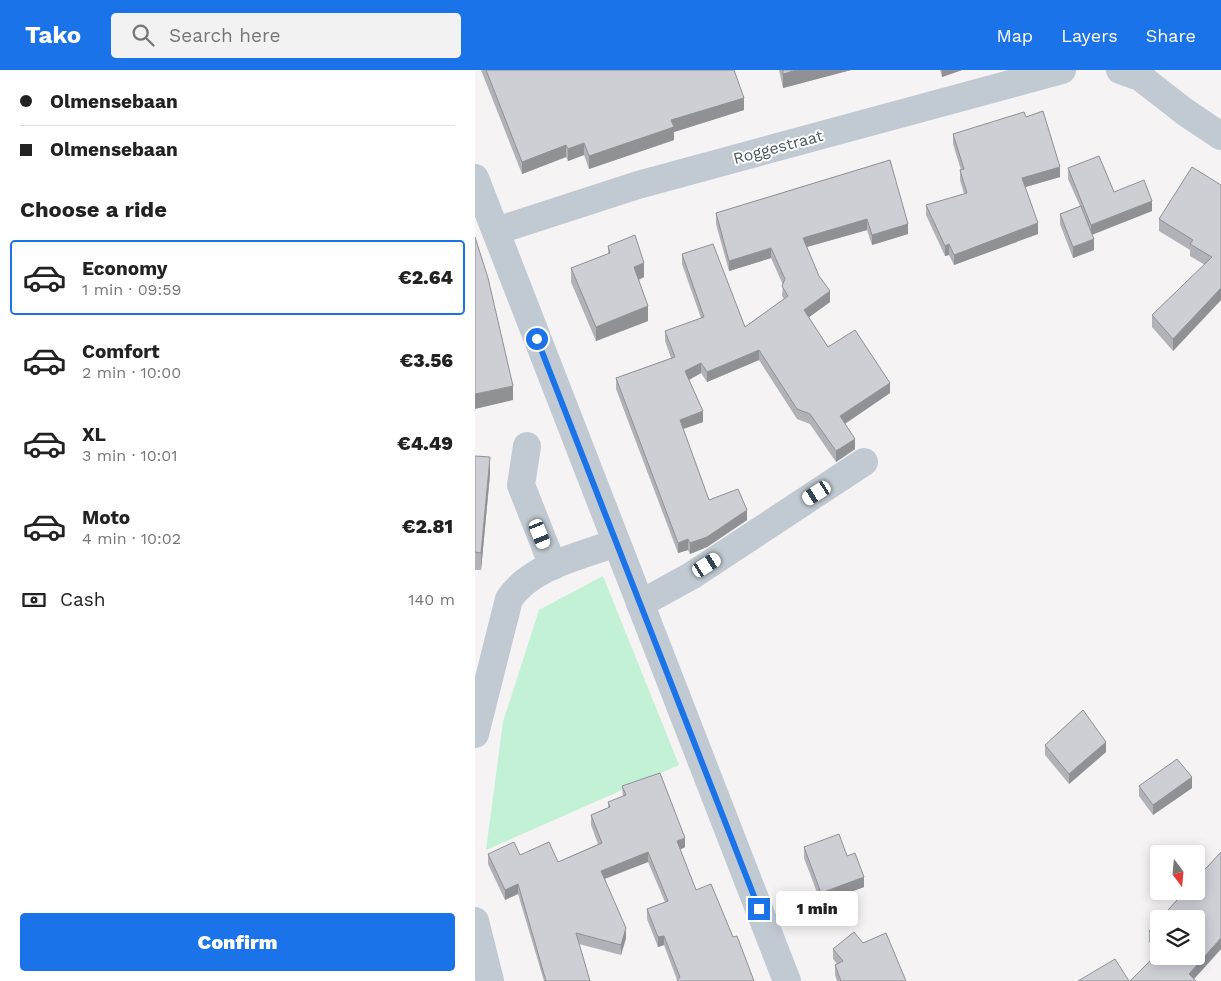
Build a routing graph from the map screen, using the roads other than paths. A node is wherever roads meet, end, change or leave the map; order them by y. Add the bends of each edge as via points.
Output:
1 (1062, 70) edge
2 (1120, 70) edge
3 (1221, 136) edge
4 (475, 178) edge
5 (486, 217) edge
6 (527, 446) dead end
7 (864, 462) dead end
8 (616, 543) junction
9 (553, 566) junction
10 (640, 604) junction
11 (475, 734) edge
12 (475, 921) edge
13 (490, 981) edge
14 (787, 981) edge

1 - 5 street, Roggestraat via 638,185
2 - 3 street via 1140,77
4 - 5 street
5 - 8 street
6 - 9 street via 521,485
7 - 10 street via 691,576
8 - 9 street
8 - 10 street
9 - 11 street via 529,578 509,599
10 - 14 street
12 - 13 street

